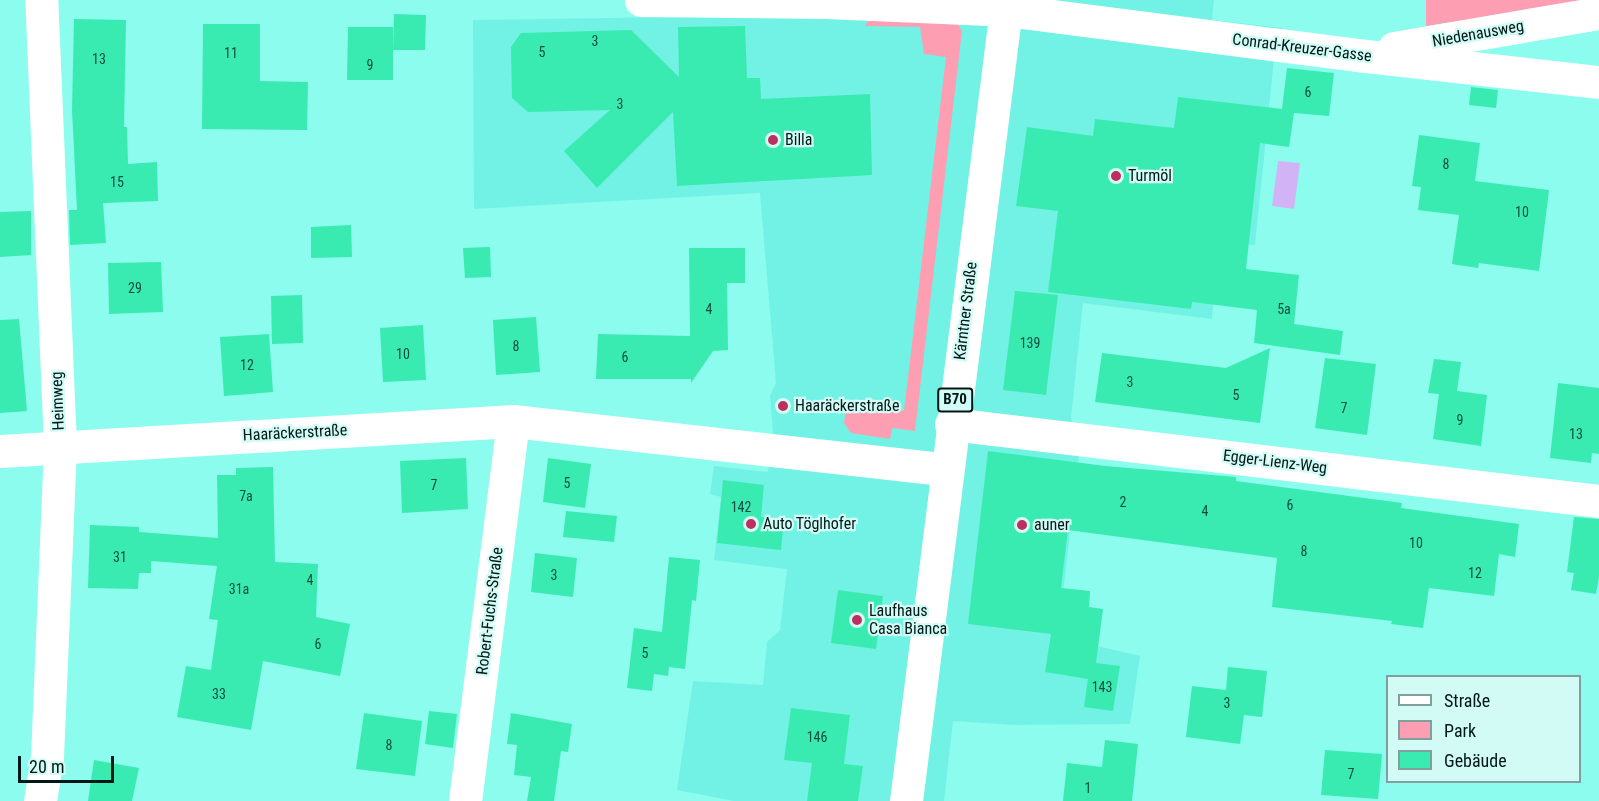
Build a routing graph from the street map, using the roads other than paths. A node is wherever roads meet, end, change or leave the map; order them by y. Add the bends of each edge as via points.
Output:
1 (41, 0) edge
2 (641, 0) edge
3 (1006, 5) edge
4 (1599, 13) edge
5 (1357, 55) junction
6 (1599, 82) edge
7 (513, 421) junction
8 (951, 424) junction
9 (60, 446) junction
10 (0, 451) edge
11 (947, 470) junction
12 (1599, 501) edge
13 (40, 801) edge
14 (465, 801) edge
15 (906, 801) edge

1 - 9 street, Heimweg
2 - 3 street, Conrad-Kreuzer-Gasse
3 - 5 street, Conrad-Kreuzer-Gasse
3 - 8 street, Kärntner Straße / B70
4 - 5 street, Niedenausweg
5 - 6 street, Conrad-Kreuzer-Gasse
7 - 9 street, Haaräckerstraße
7 - 11 street, Haaräckerstraße
7 - 14 street, Robert-Fuchs-Straße
8 - 11 street, Kärntner Straße / B70
8 - 12 street, Egger-Lienz-Weg
9 - 10 street, Haaräckerstraße
9 - 13 street, Heimweg via 47,757
11 - 15 street, Kärntner Straße / B70

